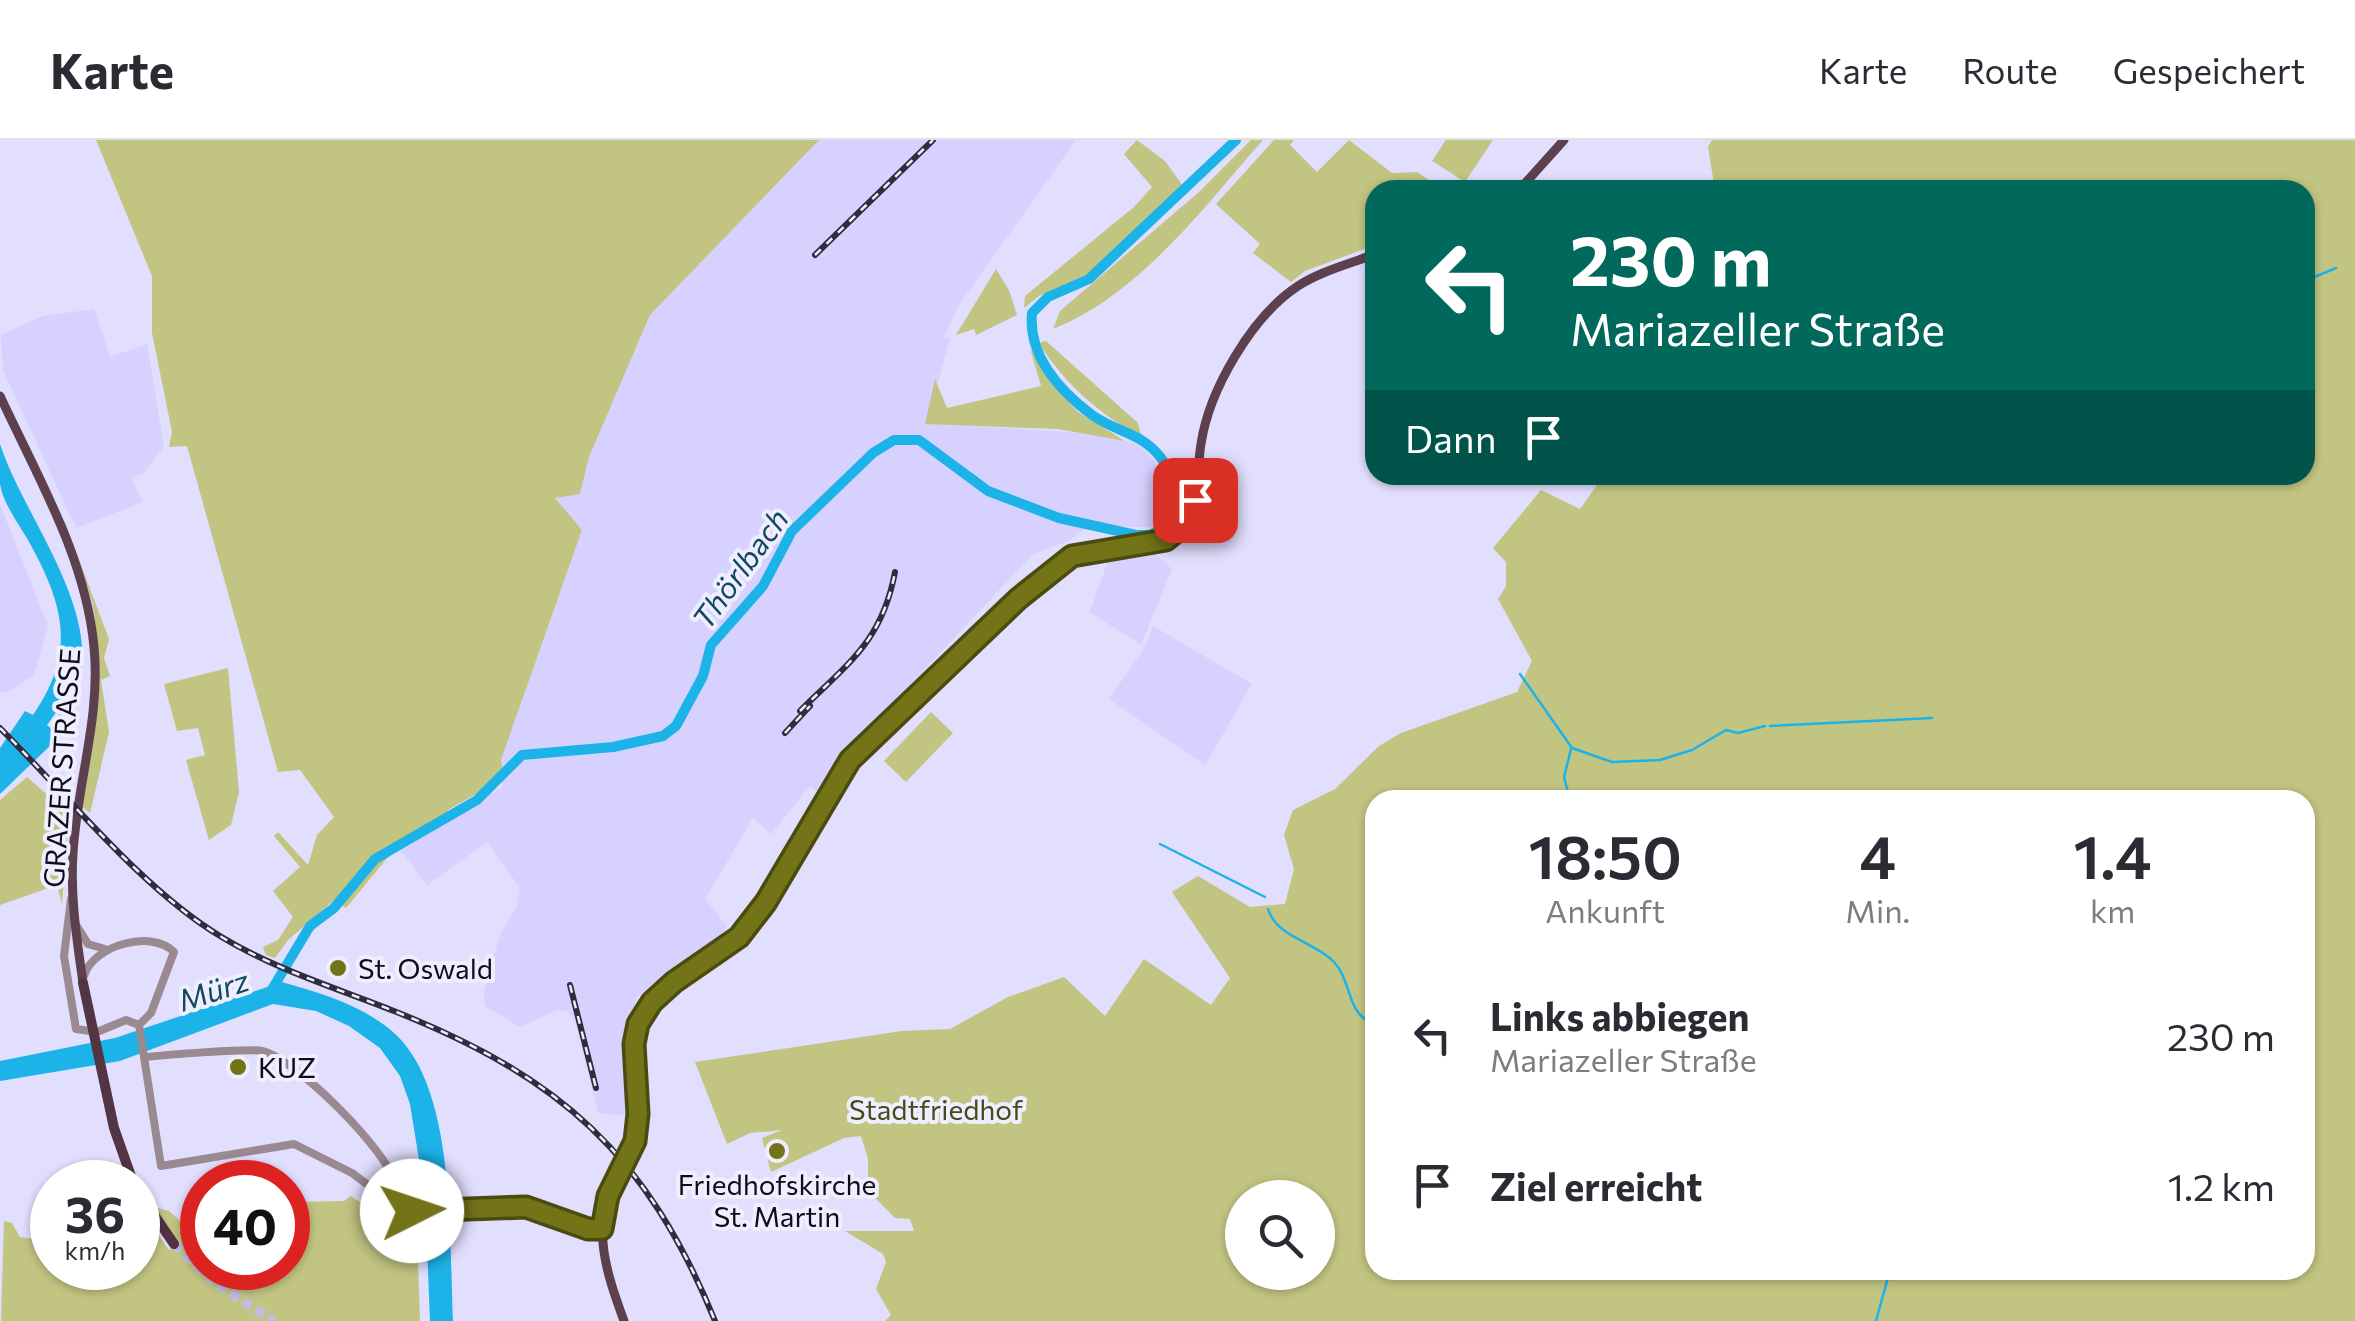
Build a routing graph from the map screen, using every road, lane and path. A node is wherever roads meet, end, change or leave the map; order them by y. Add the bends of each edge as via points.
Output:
1 (1564, 140) edge
2 (1528, 180) edge
3 (1365, 258) edge
4 (0, 396) edge
5 (72, 896) junction
6 (75, 922) junction
7 (110, 950) junction
8 (64, 956) junction
9 (79, 956) junction
10 (82, 983) junction
11 (139, 1025) junction
12 (147, 1057) junction
13 (125, 1160) edge
14 (388, 1202) junction
15 (160, 1223) edge
16 (602, 1229) junction
17 (174, 1244) tunnel mouth
18 (624, 1321) edge

1 - 2 main road
3 - 16 main road via 1304,283 1260,324 1209,412 1195,500 1178,532 1159,543 1087,552 1058,564 844,769 748,928 652,1002 634,1044 635,1141 608,1196
4 - 5 main road, GRAZER STRASSE via 66,541 91,623 94,692
5 - 6 main road, GRAZER STRASSE
5 - 8 street
6 - 7 street, GRAZER STRASSE via 88,944
6 - 9 main road, GRAZER STRASSE
7 - 10 street via 91,960
7 - 11 street via 153,940 174,952 151,1013
8 - 9 street
8 - 11 street via 76,1028 97,1032 126,1020
9 - 10 main road, GRAZER STRASSE
10 - 13 highway, GRAZER STRASSE
11 - 12 street
12 - 14 street via 262,1051 306,1079 379,1150 396,1185
12 - 14 street via 161,1166 286,1144 308,1148
14 - 16 street via 422,1210 526,1207
15 - 17 highway
16 - 18 main road via 603,1257

